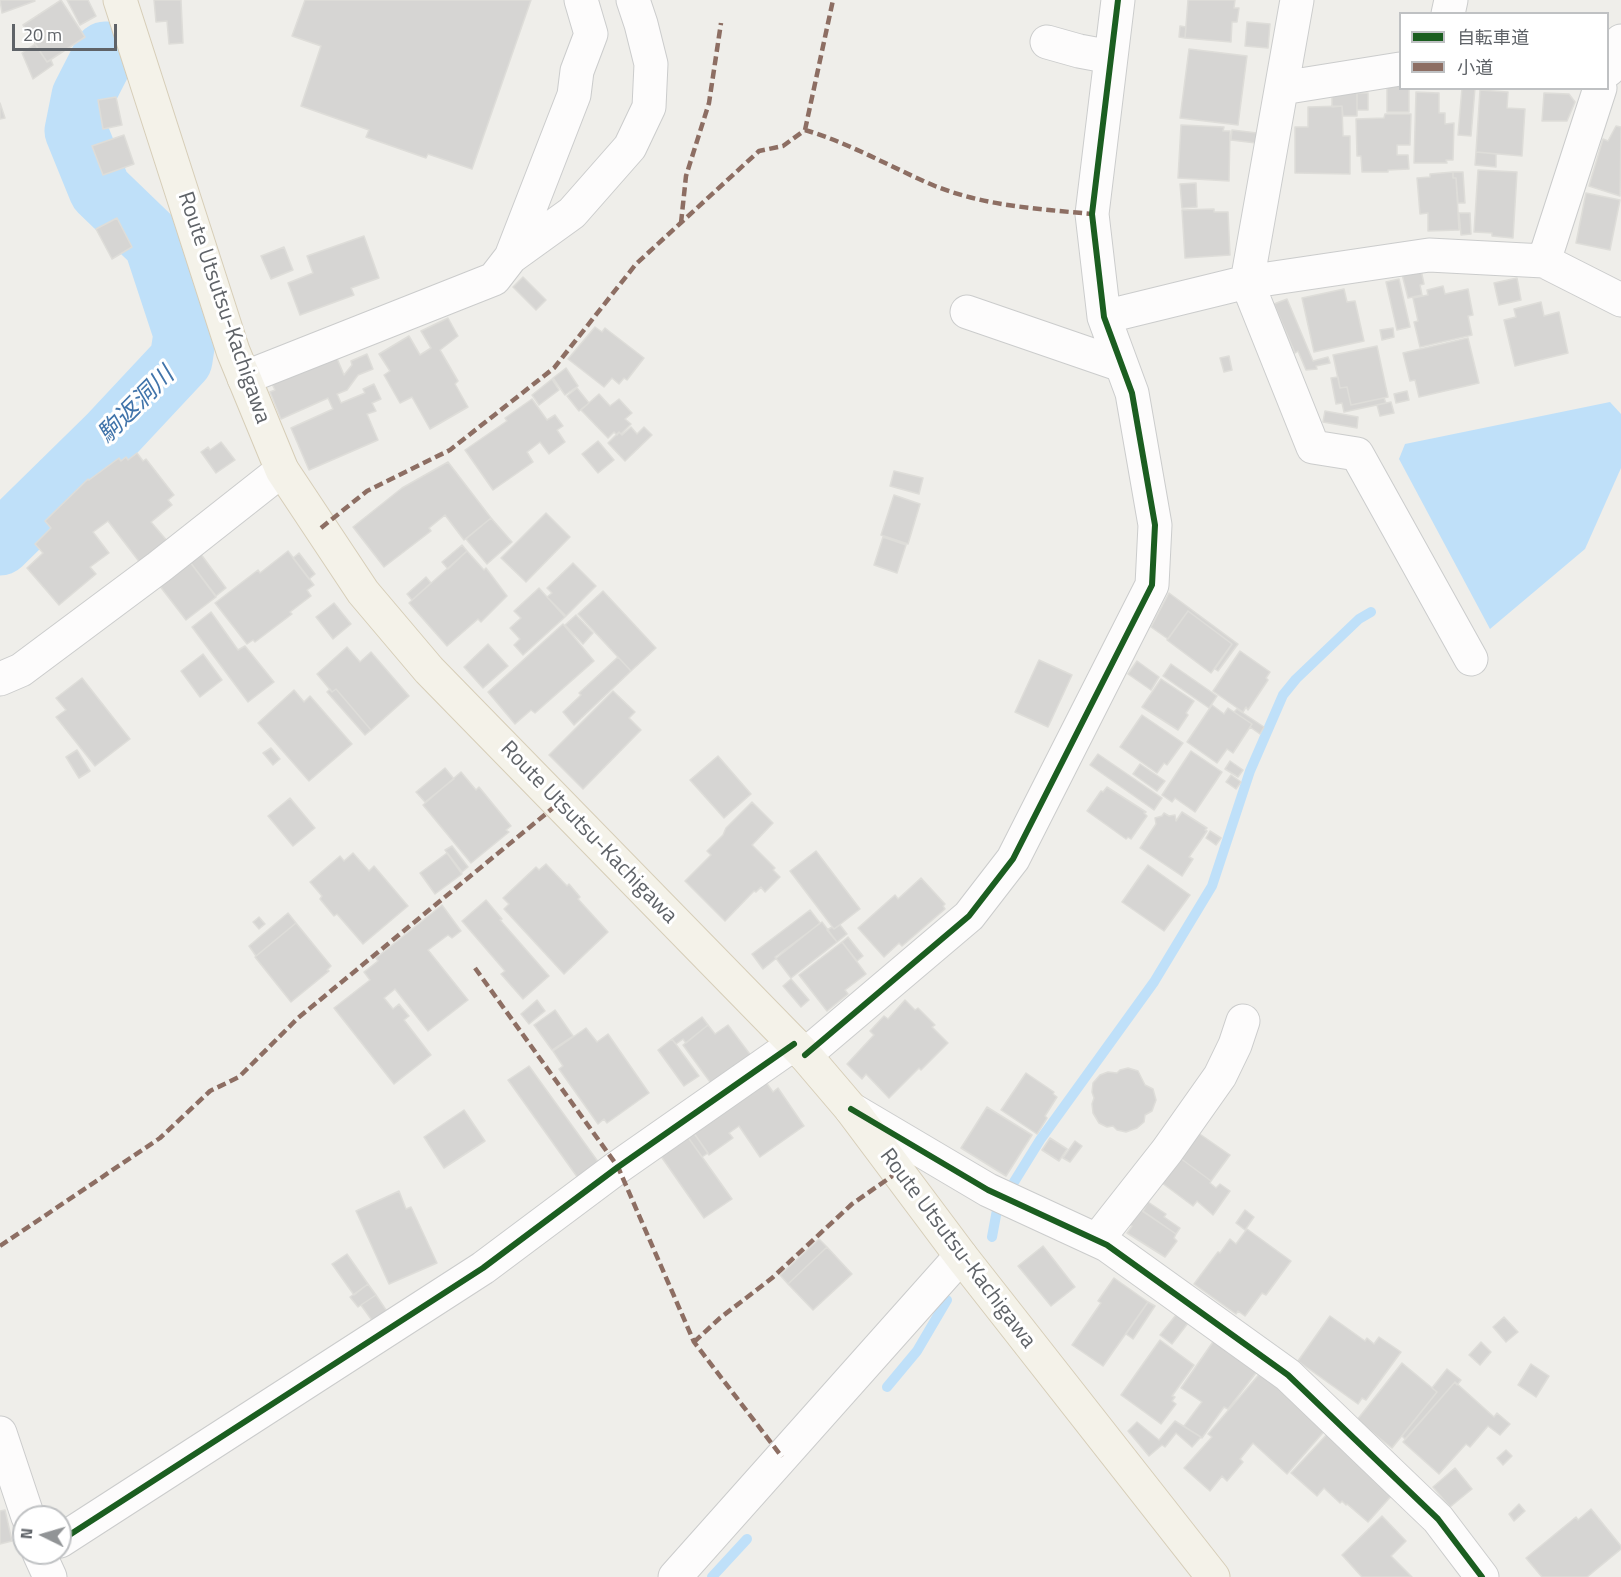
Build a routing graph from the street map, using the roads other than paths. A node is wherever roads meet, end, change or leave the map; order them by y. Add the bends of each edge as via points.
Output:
1 (120, 0) edge
2 (581, 0) edge
3 (633, 0) edge
4 (1118, 0) edge
5 (1297, 0) edge
6 (1621, 41) edge
7 (1047, 42) dead end
8 (1111, 57) junction
9 (1609, 68) edge
10 (1399, 69) edge
11 (1282, 88) junction
12 (1599, 90) edge
13 (511, 257) junction
14 (1544, 261) junction
15 (1247, 282) junction
16 (1621, 300) edge
17 (967, 312) dead end
18 (1104, 317) junction
19 (1121, 365) junction
20 (244, 378) junction
21 (282, 470) junction
22 (1471, 659) dead end
23 (0, 679) edge
24 (1243, 1021) dead end
25 (799, 1050) junction
26 (851, 1109) junction
27 (1097, 1240) junction
28 (961, 1256) junction
29 (0, 1433) edge
30 (23, 1505) edge
31 (72, 1539) edge
32 (675, 1577) edge
33 (1213, 1577) edge
34 (1482, 1577) edge

1 - 20 main road, Route Utsutsu-Kachigawa
2 - 13 street via 591,34 577,72 574,95
3 - 13 street via 651,64 649,107 630,147 572,213
4 - 8 street
5 - 11 street
6 - 9 street
7 - 8 street
8 - 18 street via 1092,214
10 - 11 street
11 - 15 street
12 - 14 street
13 - 20 street via 494,279
14 - 15 street via 1429,255
14 - 16 street
15 - 18 street
15 - 22 street via 1313,447 1357,454
17 - 19 street
18 - 19 street
19 - 25 street via 1132,393 1155,525 1152,585 1013,859 969,916
20 - 21 main road, Route Utsutsu-Kachigawa
21 - 23 street via 21,670
21 - 25 main road, Route Utsutsu-Kachigawa via 363,592 429,670
24 - 27 street via 1220,1076
25 - 26 main road, Route Utsutsu-Kachigawa
25 - 31 street via 618,1167 483,1268
26 - 27 street via 988,1190
26 - 28 main road, Route Utsutsu-Kachigawa
27 - 34 street via 1288,1376 1438,1519
28 - 32 street
28 - 33 main road, Route Utsutsu-Kachigawa
29 - 30 street

